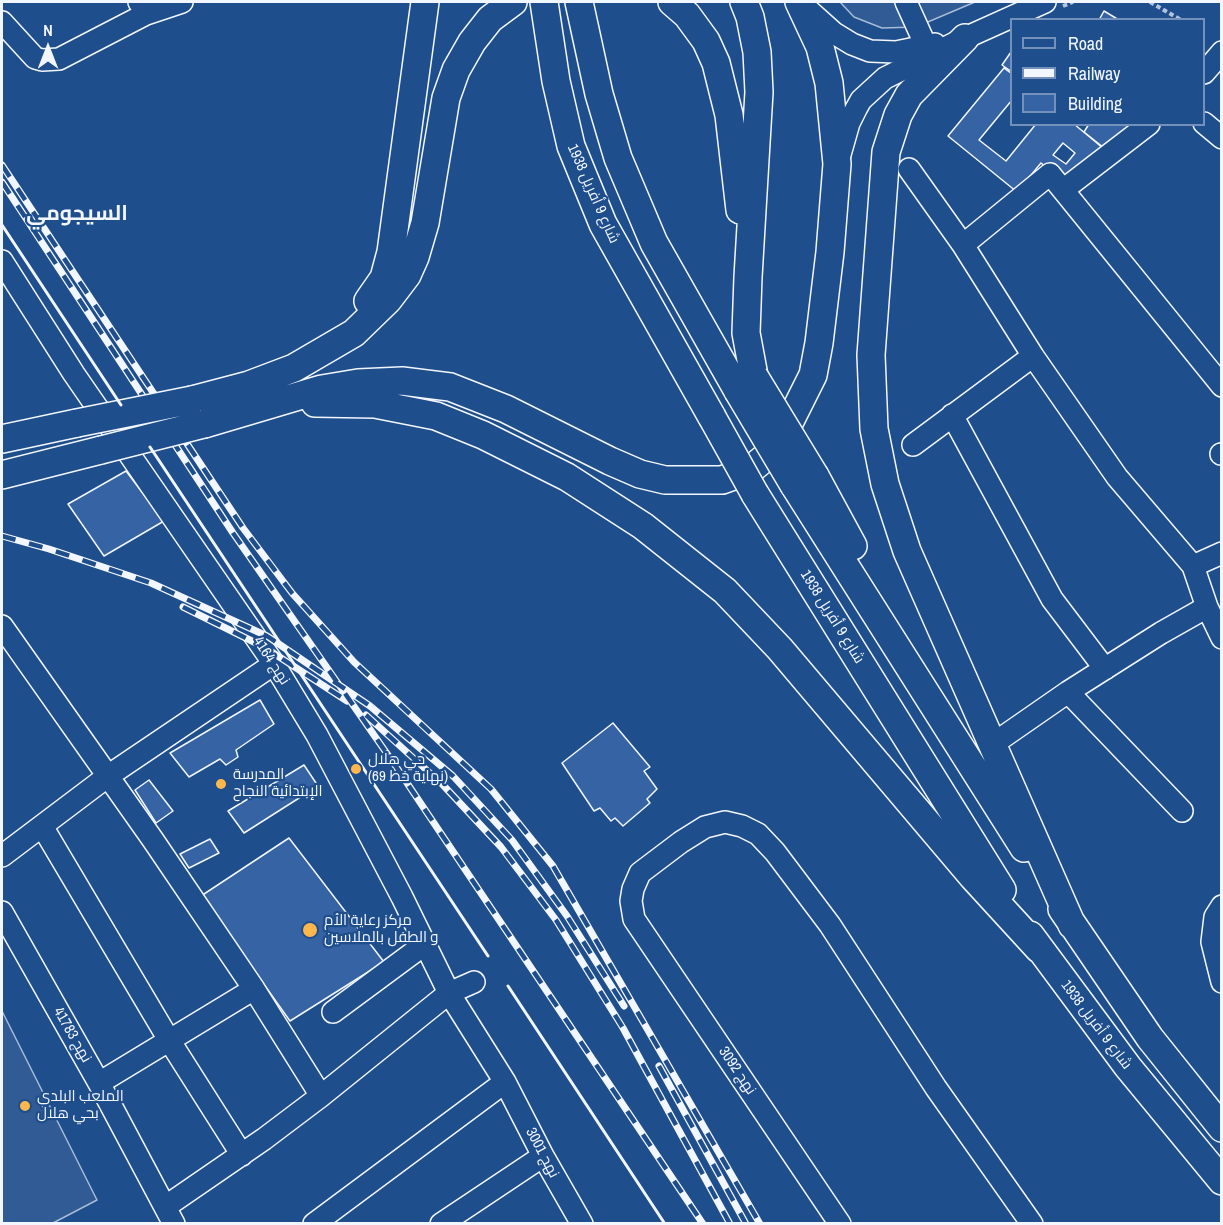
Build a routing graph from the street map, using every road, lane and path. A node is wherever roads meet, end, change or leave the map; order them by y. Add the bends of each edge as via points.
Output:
1 (182, 2) edge
2 (425, 2) edge
3 (513, 2) edge
4 (672, 2) edge
5 (744, 2) edge
6 (800, 2) edge
7 (906, 2) edge
8 (1045, 2) edge
9 (1150, 2) edge
10 (579, 6) edge
11 (544, 7) edge
12 (142, 8) edge
13 (1178, 18) edge
14 (2, 22) edge
15 (965, 38) junction
16 (926, 46) junction
17 (1221, 52) edge
18 (1205, 71) edge
19 (1205, 125) edge
20 (1146, 126) edge
21 (1221, 138) edge
22 (837, 164) junction
23 (909, 169) dead end
24 (1063, 190) junction
25 (963, 245) junction
26 (2, 261) edge
27 (748, 277) junction
28 (8, 288) edge
29 (329, 348) junction
30 (1033, 356) junction
31 (746, 383) junction
32 (1221, 386) edge
33 (278, 403) junction
34 (952, 416) junction
35 (2, 439) edge
36 (912, 445) dead end
37 (2, 475) edge
38 (1221, 553) edge
39 (1193, 566) junction
40 (1207, 607) junction
41 (2, 626) edge
42 (1221, 638) edge
43 (274, 664) junction
44 (1105, 669) junction
45 (1068, 692) junction
46 (993, 744) junction
47 (108, 777) junction
48 (1182, 811) dead end
49 (42, 826) junction
50 (2, 856) edge
51 (1221, 906) edge
52 (2, 912) edge
53 (1072, 924) junction
54 (425, 944) junction
55 (1038, 950) junction
56 (474, 982) dead end
57 (1221, 982) edge
58 (254, 989) junction
59 (450, 993) junction
60 (333, 1012) dead end
61 (169, 1040) junction
62 (505, 1082) junction
63 (99, 1083) junction
64 (321, 1096) junction
65 (1221, 1128) edge
66 (242, 1155) junction
67 (543, 1156) junction
68 (1221, 1181) edge
69 (169, 1215) edge
70 (579, 1223) edge
71 (314, 1224) edge
72 (441, 1224) edge
73 (840, 1224) edge
74 (1032, 1224) edge

1 - 12 street
2 - 29 main road via 388,266 380,287
3 - 29 main road via 490,20 456,70 446,98 425,223 407,275 371,318
4 - 27 main road via 706,41 723,88
5 - 27 main road via 757,52 759,92
6 - 16 street via 834,33 870,51 896,52
6 - 22 main road via 820,47
7 - 16 street
8 - 15 street
9 - 13 path
10 - 31 main road via 618,158 654,243
11 - 55 main road, شارع 9 أفريل 1938, bridge via 564,122 609,234 755,494
12 - 14 street via 59,59 35,58
15 - 16 street
15 - 22 street via 885,78 870,91 849,123
15 - 46 main road via 909,95 886,152 871,390 885,484 907,551
17 - 18 street
19 - 21 street
20 - 24 street
22 - 33 main road via 813,375 780,441 750,470 722,480 665,480 648,476 506,409 433,384 358,383
23 - 25 street
24 - 25 street via 1050,174
24 - 32 street
25 - 30 street
26 - 28 street, نهج 4164
27 - 31 main road
28 - 43 street, نهج 4164 via 74,374
29 - 35 main road, bridge via 294,368 249,385
30 - 34 street
30 - 39 street via 1117,477
31 - 53 main road, bridge via 938,710
33 - 37 main road, bridge
33 - 55 main road via 375,404 436,416 567,477 643,526 725,591 780,649
34 - 36 street
34 - 44 street via 1052,599
38 - 39 street
39 - 40 street
40 - 42 street
40 - 44 street
41 - 47 street
43 - 47 street
43 - 54 street, نهج 4164 via 316,735
44 - 45 street
45 - 46 street
45 - 48 street
46 - 53 main road
47 - 49 street
47 - 58 street
49 - 50 street
49 - 61 street
51 - 57 street via 1215,917 1212,942
52 - 63 street, نهج 41783
53 - 65 main road via 1150,1038
54 - 59 street, نهج 4164
54 - 60 street
55 - 68 main road, شارع 9 أفريل 1938
56 - 59 street
58 - 61 street
58 - 64 street
59 - 62 street, نهج 4164
59 - 64 street
61 - 63 street
61 - 66 street
62 - 67 street, نهج 3001
62 - 71 street
63 - 69 street, نهج 41783
64 - 66 street
66 - 69 street
67 - 70 street, نهج 3001
67 - 72 street
73 - 74 street, نهج 3092 via 634,919 631,901 640,873 705,827 725,822 742,826 758,834 775,852 830,926 936,1088

